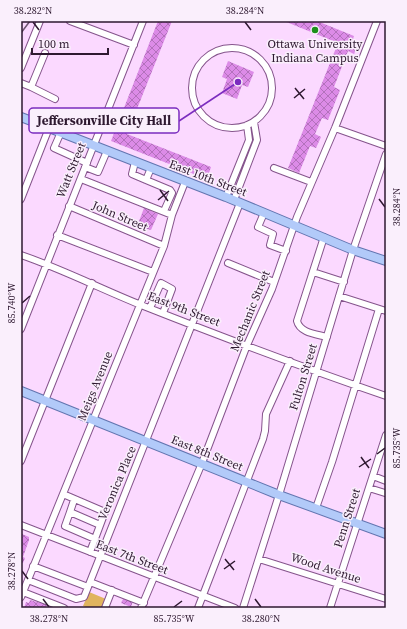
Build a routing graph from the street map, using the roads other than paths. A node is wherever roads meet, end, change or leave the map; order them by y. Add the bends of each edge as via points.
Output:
1 (40, 21) edge
2 (70, 21) edge
3 (143, 21) edge
4 (376, 21) edge
5 (134, 45) junction
6 (44, 53) dead end
7 (23, 56) edge
8 (21, 68) edge
9 (21, 82) edge
10 (31, 87) junction
11 (54, 99) dead end
12 (21, 117) edge
13 (254, 122) junction
14 (247, 125) junction
15 (49, 128) junction
16 (335, 128) junction
17 (61, 132) junction
18 (94, 145) junction
19 (386, 146) edge
20 (107, 151) junction
21 (386, 154) edge
22 (135, 162) junction
23 (86, 165) junction
24 (151, 168) junction
25 (274, 168) dead end
26 (81, 179) junction
27 (146, 180) junction
28 (185, 182) junction
29 (311, 182) junction
30 (21, 198) edge
31 (234, 200) junction
32 (69, 206) junction
33 (164, 211) junction
34 (264, 212) junction
35 (172, 215) junction
36 (295, 225) junction
37 (57, 235) junction
38 (324, 237) junction
39 (164, 246) junction
40 (353, 250) junction
41 (286, 251) junction
42 (21, 255) edge
43 (386, 261) edge
44 (228, 263) dead end
45 (46, 264) junction
46 (153, 272) junction
47 (313, 272) junction
48 (274, 282) junction
49 (344, 282) junction
50 (92, 283) junction
51 (339, 296) junction
52 (140, 304) junction
53 (150, 308) junction
54 (379, 309) junction
55 (386, 311) edge
56 (163, 313) junction
57 (192, 324) junction
58 (21, 329) edge
59 (327, 337) junction
60 (247, 345) junction
61 (290, 361) junction
62 (317, 372) junction
63 (356, 386) junction
64 (21, 391) edge
65 (386, 396) edge
66 (45, 401) junction
67 (93, 421) junction
68 (386, 435) edge
69 (146, 441) junction
70 (21, 461) edge
71 (202, 463) junction
72 (373, 476) junction
73 (386, 481) edge
74 (247, 482) junction
75 (369, 488) junction
76 (385, 493) edge
77 (63, 494) junction
78 (279, 495) junction
79 (74, 500) junction
80 (316, 508) junction
81 (70, 512) junction
82 (357, 524) junction
83 (21, 525) edge
84 (100, 525) junction
85 (386, 534) edge
86 (46, 535) junction
87 (95, 539) junction
88 (90, 552) junction
89 (99, 556) junction
90 (259, 558) junction
91 (34, 566) junction
92 (154, 577) junction
93 (28, 580) junction
94 (338, 584) junction
95 (89, 585) junction
96 (112, 590) junction
97 (22, 594) edge
98 (203, 595) junction
99 (386, 599) edge
100 (142, 605) edge
101 (107, 607) edge
102 (64, 608) edge
103 (198, 608) edge
104 (235, 608) edge
105 (242, 608) edge
106 (330, 608) edge

1 - 7 street
2 - 5 street
3 - 5 street, Watt Street
4 - 16 street, Mechanic Street
5 - 18 street, Watt Street
6 - 10 street
7 - 8 street
9 - 10 street
10 - 11 street
12 - 15 main road, East 10th Street
13 - 14 street
13 - 14 street via 264,113 270,100 272,85 268,71 259,59 246,51 231,48 216,52 204,60 195,74 192,89 196,104 204,116 217,125 232,128
13 - 31 street via 257,140
14 - 31 street via 249,140
15 - 17 main road, East 10th Street
15 - 30 street
16 - 19 street
16 - 29 street, Mechanic Street
17 - 18 main road, East 10th Street
17 - 23 street via 54,148
18 - 20 main road, East 10th Street
18 - 23 street, Watt Street
20 - 22 main road, East 10th Street
20 - 23 street via 98,172
21 - 40 street, Fulton Street
22 - 24 main road, East 10th Street
22 - 27 street via 132,174
23 - 26 street, Watt Street
24 - 27 street
24 - 28 main road, East 10th Street
25 - 29 street
26 - 32 street, Watt Street
26 - 33 street
27 - 33 street via 172,193
28 - 31 main road, East 10th Street
28 - 35 street, Meigs Avenue
29 - 36 street, Mechanic Street
31 - 34 main road, East 10th Street
31 - 57 street, Veronica Place
32 - 37 street, Watt Street
32 - 39 street, John Street
33 - 35 street
34 - 36 main road, East 10th Street
34 - 41 street via 258,227 273,234 270,245
35 - 39 street, Meigs Avenue
36 - 38 main road, East 10th Street
36 - 41 street, Mechanic Street
37 - 45 street, Watt Street
37 - 46 street
38 - 40 main road, East 10th Street
38 - 47 street
39 - 46 street, Meigs Avenue
40 - 43 main road, East 10th Street
40 - 49 street, Fulton Street
41 - 48 street, Mechanic Street
42 - 45 street, East 9th Street
44 - 48 street
45 - 50 street, East 9th Street
45 - 58 street, Watt Street
46 - 52 street, Meigs Avenue
47 - 49 street
47 - 59 street via 297,321 303,330
48 - 60 street, Mechanic Street
49 - 51 street, Fulton Street
50 - 52 street, East 9th Street
50 - 66 street
51 - 54 street
51 - 59 street, Fulton Street
52 - 53 street, East 9th Street
52 - 67 street, Meigs Avenue
53 - 56 street, East 9th Street
53 - 56 street via 161,283 172,288
54 - 55 street
54 - 63 street
56 - 57 street, East 9th Street
57 - 60 street, East 9th Street
57 - 69 street, Veronica Place
59 - 62 street, Fulton Street
60 - 61 street, East 9th Street
60 - 71 street, Mechanic Street
61 - 62 street, East 9th Street
61 - 74 street via 266,414 265,431
62 - 63 street, East 9th Street
62 - 78 street, Fulton Street
63 - 65 street, East 9th Street
63 - 80 street
64 - 66 main road, East 8th Street
66 - 67 main road, East 8th Street
66 - 70 street
67 - 69 main road, East 8th Street
67 - 77 street, Meigs Avenue
68 - 72 street, Penn Street
69 - 71 main road, East 8th Street
69 - 89 street, Veronica Place
71 - 74 main road, East 8th Street
71 - 92 street, Mechanic Street
72 - 73 street
72 - 75 street, Penn Street
74 - 78 main road, East 8th Street
74 - 98 street
75 - 76 street
75 - 82 street, Penn Street
77 - 79 street
77 - 86 street, Meigs Avenue
78 - 80 main road, East 8th Street
78 - 90 street, Fulton Street
79 - 81 street
79 - 84 street via 105,512
80 - 82 main road, East 8th Street
81 - 84 street
81 - 87 street via 65,526
82 - 85 main road, East 8th Street
82 - 94 street, Penn Street
83 - 86 street, East 7th Street
84 - 87 street
86 - 88 street, East 7th Street
86 - 91 street, Meigs Avenue
87 - 88 street
88 - 89 street, East 7th Street
89 - 92 street, East 7th Street
89 - 95 street, Veronica Place
90 - 94 street, Wood Avenue
90 - 105 street, Fulton Street
91 - 93 street, Meigs Avenue
91 - 95 street
92 - 98 street, East 7th Street
92 - 100 street, Mechanic Street
93 - 95 street via 76,599 84,597
93 - 97 street, Meigs Avenue
94 - 99 street, Wood Avenue
94 - 106 street, Penn Street
95 - 96 street
96 - 100 street
96 - 101 street
97 - 102 street
98 - 103 street
98 - 104 street, East 7th Street

